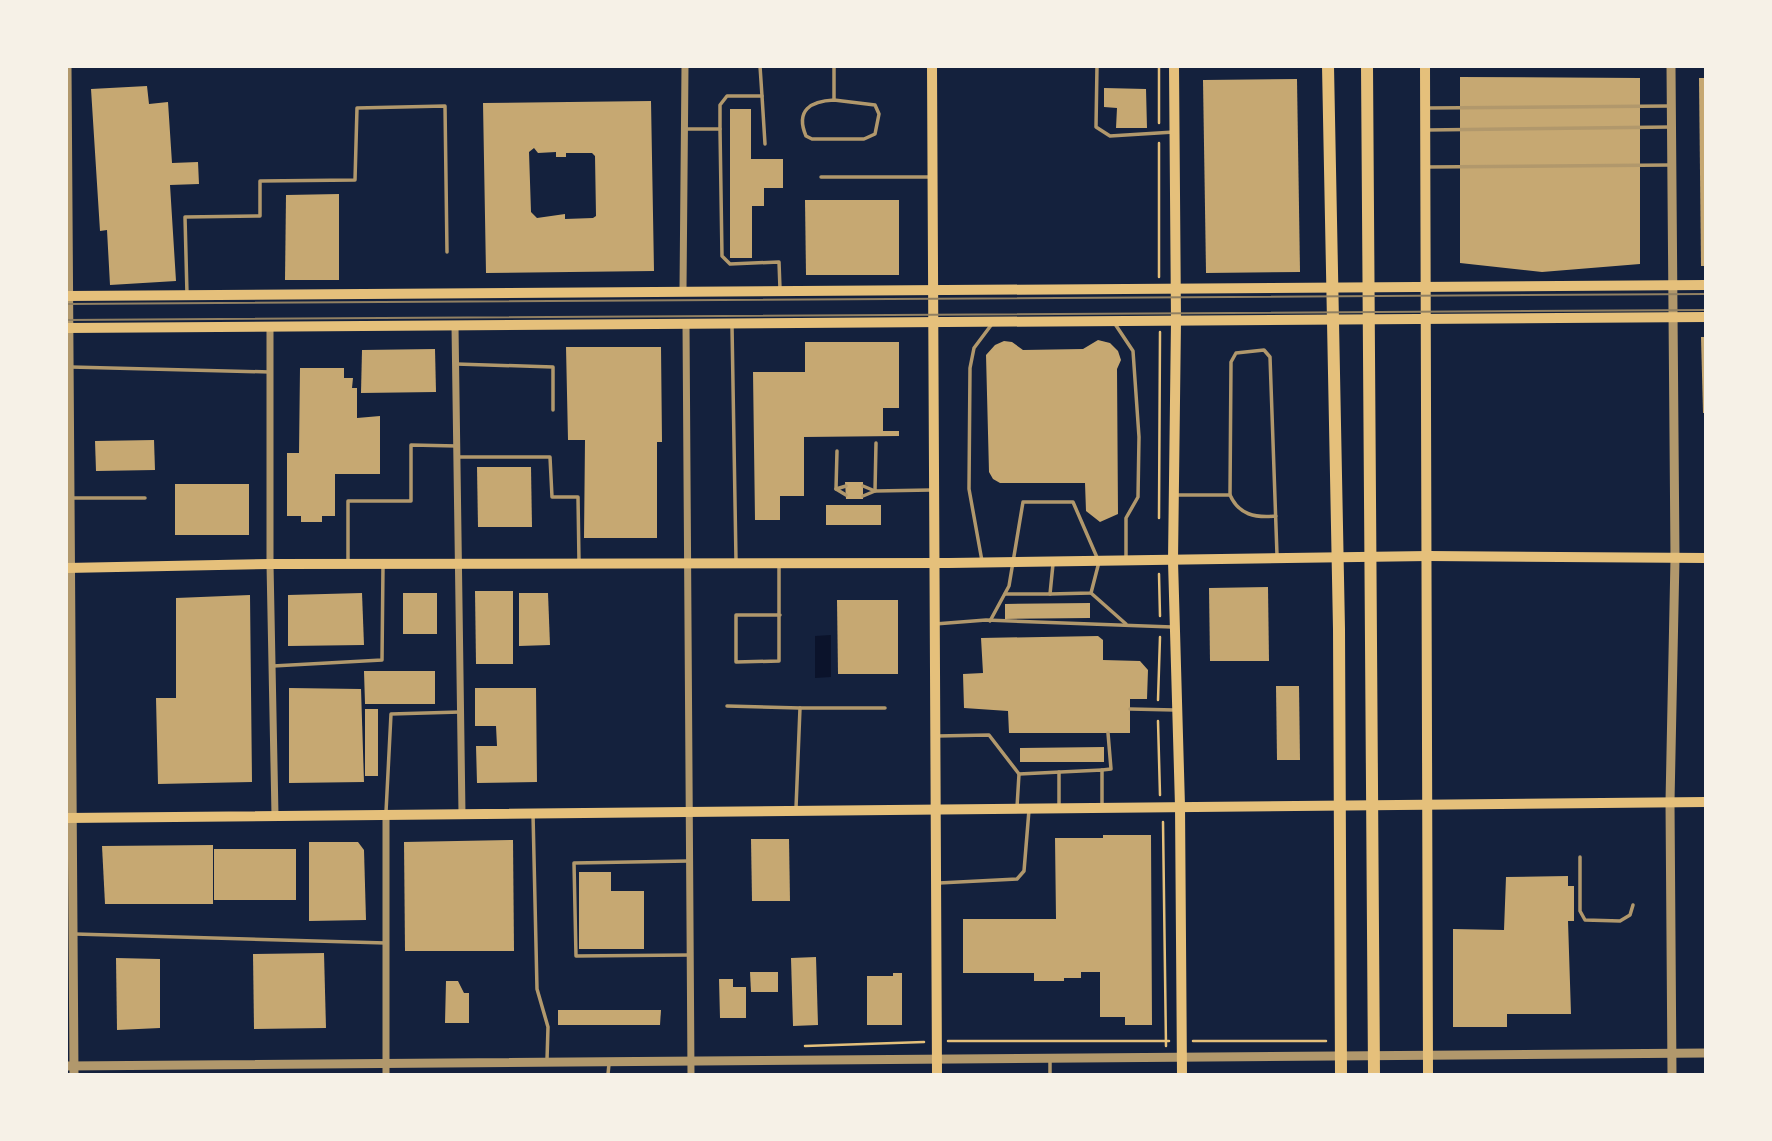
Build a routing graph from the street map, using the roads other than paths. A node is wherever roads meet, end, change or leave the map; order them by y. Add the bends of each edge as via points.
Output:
1 (67, 66) edge
2 (685, 66) edge
3 (760, 66) edge
4 (834, 66) edge
5 (932, 66) edge
6 (1097, 66) edge
7 (1174, 66) edge
8 (1328, 66) edge
9 (1367, 66) edge
10 (1425, 66) edge
11 (1671, 66) edge
12 (762, 96) junction
13 (834, 100) junction
14 (1671, 106) junction
15 (1425, 108) junction
16 (1671, 127) junction
17 (685, 130) junction
18 (720, 130) junction
19 (1425, 130) junction
20 (1175, 132) junction
21 (765, 144) dead end
22 (1672, 165) junction
23 (1426, 167) junction
24 (821, 177) dead end
25 (933, 177) junction
26 (447, 252) dead end
27 (1672, 285) junction
28 (1706, 285) edge
29 (1427, 288) junction
30 (683, 290) junction
31 (934, 290) junction
32 (1176, 291) junction
33 (780, 292) junction
34 (68, 296) edge
35 (187, 296) junction
36 (1672, 317) junction
37 (1706, 317) edge
38 (1427, 320) junction
39 (1177, 321) junction
40 (1114, 322) junction
41 (686, 323) junction
42 (934, 323) junction
43 (994, 323) junction
44 (732, 324) junction
45 (455, 326) junction
46 (68, 327) edge
47 (270, 327) junction
48 (456, 363) junction
49 (69, 367) junction
50 (270, 372) junction
51 (554, 410) dead end
52 (876, 443) dead end
53 (457, 446) junction
54 (837, 451) dead end
55 (457, 457) junction
56 (846, 486) dead end
57 (863, 486) dead end
58 (836, 489) junction
59 (933, 490) junction
60 (875, 491) junction
61 (846, 495) dead end
62 (1174, 495) junction
63 (1230, 495) junction
64 (863, 496) dead end
65 (70, 498) junction
66 (145, 498) dead end
67 (1276, 516) junction
68 (1428, 556) junction
69 (1675, 558) junction
70 (1706, 558) edge
71 (1277, 560) junction
72 (1173, 561) junction
73 (1053, 562) junction
74 (1099, 562) junction
75 (1126, 562) junction
76 (982, 563) junction
77 (1013, 563) junction
78 (270, 564) junction
79 (348, 564) junction
80 (736, 564) junction
81 (779, 564) junction
82 (933, 564) junction
83 (383, 565) junction
84 (460, 565) junction
85 (579, 565) junction
86 (688, 565) junction
87 (68, 568) edge
88 (1091, 593) junction
89 (1004, 594) junction
90 (1050, 594) junction
91 (780, 615) junction
92 (990, 621) junction
93 (933, 624) junction
94 (1126, 624) junction
95 (1174, 627) junction
96 (272, 666) junction
97 (727, 706) dead end
98 (800, 708) junction
99 (885, 708) dead end
100 (1130, 709) dead end
101 (1177, 710) junction
102 (462, 712) junction
103 (1108, 733) dead end
104 (934, 736) junction
105 (1102, 770) junction
106 (1059, 772) junction
107 (1019, 774) junction
108 (1670, 802) junction
109 (1706, 802) edge
110 (1426, 803) junction
111 (1180, 806) junction
112 (1059, 807) junction
113 (1102, 807) junction
114 (1023, 808) junction
115 (935, 809) junction
116 (796, 810) junction
117 (690, 811) junction
118 (533, 812) junction
119 (462, 814) junction
120 (275, 815) junction
121 (386, 816) junction
122 (69, 818) edge
123 (1580, 857) dead end
124 (691, 861) junction
125 (935, 883) junction
126 (1633, 905) dead end
127 (73, 934) junction
128 (386, 943) junction
129 (691, 955) junction
130 (70, 956) edge
131 (1671, 1053) junction
132 (1706, 1053) edge
133 (1428, 1055) junction
134 (1182, 1059) junction
135 (936, 1060) junction
136 (1050, 1060) junction
137 (691, 1061) junction
138 (609, 1062) junction
139 (547, 1063) junction
140 (71, 1069) edge
141 (254, 1070) edge
142 (385, 1070) edge
143 (608, 1074) edge
144 (691, 1074) edge
145 (937, 1074) edge
146 (1050, 1074) edge
147 (1182, 1074) edge
148 (1341, 1074) edge
149 (1374, 1074) edge
150 (1428, 1074) edge
151 (1672, 1074) edge

1 - 34 street
2 - 17 street
3 - 12 lane
4 - 13 lane
5 - 25 main road
6 - 20 lane via 1097,127 1110,136
7 - 20 main road
8 - 148 highway via 1339,629
9 - 149 highway
10 - 15 main road
11 - 14 street
12 - 18 lane via 722,100
12 - 21 lane
13 - 13 lane via 808,106 806,136 864,138 875,134 879,114 875,105
14 - 15 lane
14 - 16 street
15 - 19 main road
16 - 19 lane
16 - 22 street
17 - 18 lane
17 - 30 street
18 - 33 lane via 722,256 730,264 779,262
19 - 23 main road
20 - 32 main road
22 - 23 lane
22 - 27 street
23 - 29 main road
24 - 25 lane
25 - 31 main road
26 - 35 lane via 445,106 357,108 355,180 260,181 260,216 185,217
27 - 28 main road
27 - 29 main road
27 - 36 street
29 - 32 main road
29 - 38 main road
30 - 33 main road
30 - 35 main road
31 - 32 main road
31 - 33 main road
31 - 42 main road
32 - 39 main road
34 - 35 main road
34 - 46 street
36 - 37 main road
36 - 38 main road
36 - 69 street
38 - 39 main road
38 - 68 main road
39 - 40 main road
39 - 62 main road
40 - 43 main road
40 - 75 lane via 1133,351 1139,437 1138,498 1126,518
41 - 44 main road
41 - 45 main road
41 - 86 street
42 - 43 main road
42 - 44 main road
42 - 59 main road
43 - 76 lane via 974,348 970,368 969,489
44 - 80 lane
45 - 47 main road
45 - 48 street
46 - 47 main road
46 - 49 street
47 - 50 street
48 - 51 lane via 553,367
48 - 53 street
49 - 50 lane
49 - 65 street
50 - 78 street
52 - 60 lane
53 - 55 street
53 - 79 lane via 411,445 411,501 348,501
54 - 58 lane
55 - 84 street
55 - 85 lane via 550,457 552,497 578,497
56 - 58 lane
57 - 60 lane
58 - 61 lane
59 - 60 lane
59 - 82 main road
60 - 64 lane
62 - 63 lane
62 - 72 main road
63 - 67 lane via 1234,505 1248,515
63 - 67 lane via 1231,362 1236,352 1264,350 1270,357
65 - 66 lane
65 - 87 street
67 - 71 lane
68 - 69 main road
68 - 71 main road
68 - 110 main road
69 - 70 main road
69 - 108 street
71 - 72 main road
72 - 75 main road
72 - 95 main road
73 - 74 main road
73 - 77 main road
73 - 90 lane
74 - 75 main road
74 - 77 lane via 1073,502 1023,502
74 - 88 lane
76 - 77 main road
76 - 82 main road
77 - 89 lane
78 - 79 main road
78 - 87 main road
78 - 96 street
79 - 83 main road
80 - 81 main road
80 - 86 main road
81 - 82 main road
81 - 91 lane
82 - 93 main road
83 - 84 main road
83 - 96 lane via 382,660
84 - 85 main road
84 - 102 street
85 - 86 main road
86 - 117 street
87 - 122 street
88 - 90 lane
88 - 94 lane
89 - 90 lane
89 - 92 lane
91 - 91 lane via 779,662 736,662 736,615
92 - 93 lane
92 - 94 lane
93 - 104 main road
94 - 95 lane
95 - 101 main road
96 - 120 street
97 - 98 lane
98 - 99 lane
98 - 116 lane
100 - 101 lane
101 - 111 main road
102 - 119 street
102 - 121 lane via 391,715
103 - 105 lane via 1111,769
104 - 107 lane via 989,734
104 - 115 main road
105 - 106 lane
105 - 113 lane
106 - 107 lane
106 - 112 lane
107 - 114 lane
108 - 109 main road
108 - 110 main road
108 - 131 street
110 - 111 main road
110 - 133 main road
111 - 113 main road
111 - 134 main road
112 - 113 main road
112 - 114 main road
114 - 115 main road
114 - 125 lane via 1024,871 1017,879
115 - 116 main road
115 - 125 main road
116 - 117 main road
117 - 118 main road
117 - 124 street
118 - 119 main road
118 - 139 lane via 537,989 548,1027
119 - 121 main road
120 - 121 main road
120 - 122 main road
121 - 128 street
122 - 127 street
123 - 126 lane via 1580,911 1586,920 1620,921 1630,915
124 - 129 street
124 - 129 lane via 574,863 576,956
125 - 135 main road
127 - 128 lane
127 - 130 street
128 - 142 street
129 - 137 street
130 - 140 street
131 - 132 street
131 - 133 street
131 - 151 street
133 - 134 street
133 - 150 main road
134 - 136 street
134 - 147 main road
135 - 136 street
135 - 137 street
135 - 145 main road
136 - 146 lane
137 - 138 street
137 - 144 street
138 - 139 street
138 - 143 lane
139 - 142 street
140 - 141 street
141 - 142 street

